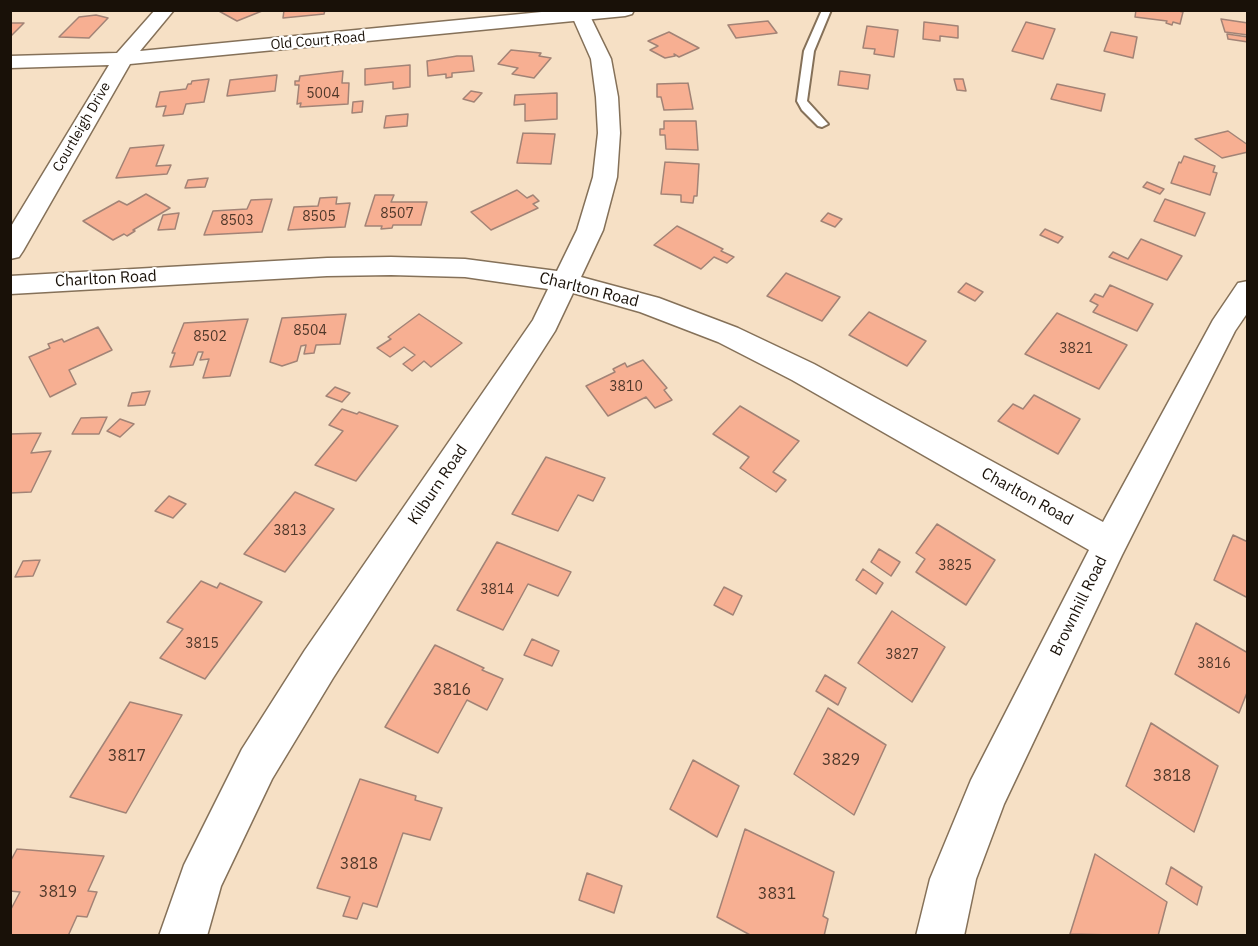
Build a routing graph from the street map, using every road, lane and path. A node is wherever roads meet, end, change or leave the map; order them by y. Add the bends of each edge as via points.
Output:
1 (165, 10) edge
2 (625, 10) edge
3 (827, 10) edge
4 (581, 16) junction
5 (123, 59) junction
6 (10, 62) edge
7 (822, 124) dead end
8 (10, 251) edge
9 (566, 282) junction
10 (10, 285) edge
11 (1248, 290) edge
12 (1110, 544) junction
13 (183, 936) edge
14 (940, 936) edge

1 - 5 street, Courtleigh Drive
2 - 4 street, Old Court Road
3 - 7 lane via 809,51 802,101
4 - 5 street, Old Court Road
4 - 9 street, Kilburn Road via 601,59 609,133 605,177 590,230
5 - 6 street, Old Court Road
5 - 8 street, Courtleigh Drive
9 - 10 street, Charlton Road via 465,268 391,266
9 - 12 street, Charlton Road via 650,305 728,335 803,372
9 - 13 street, Kilburn Road via 545,324 319,664 258,764 200,881
11 - 12 street, Brownhill Road via 1223,327
12 - 14 street, Brownhill Road via 986,795 953,879

